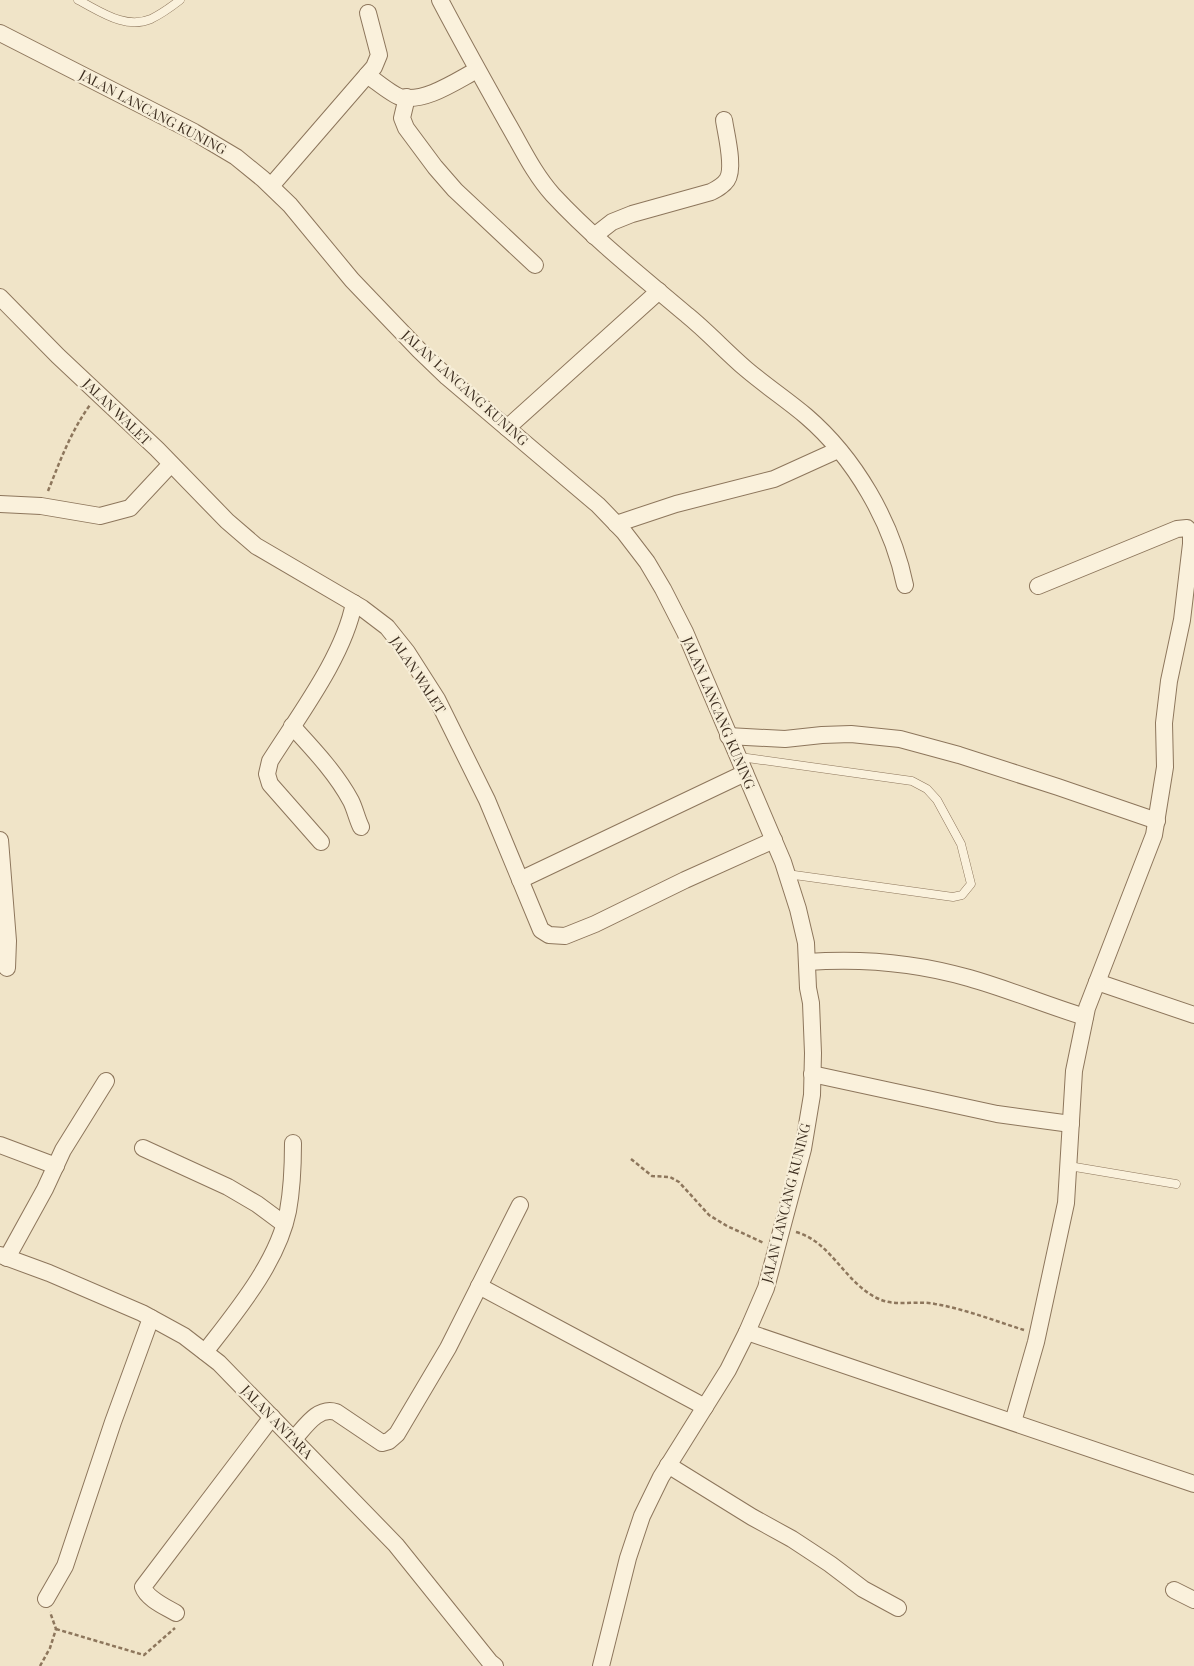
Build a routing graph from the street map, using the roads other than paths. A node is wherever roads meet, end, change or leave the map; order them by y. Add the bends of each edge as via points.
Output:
1 (78, 0) edge
2 (180, 0) edge
3 (440, 0) edge
4 (368, 13) dead end
5 (0, 33) edge
6 (477, 70) junction
7 (367, 76) junction
8 (407, 98) junction
9 (724, 120) dead end
10 (271, 186) junction
11 (594, 236) junction
12 (535, 265) dead end
13 (659, 292) junction
14 (0, 297) edge
15 (507, 428) junction
16 (838, 450) junction
17 (171, 464) junction
18 (0, 504) edge
19 (616, 524) junction
20 (905, 585) dead end
21 (1038, 586) dead end
22 (354, 603) junction
23 (292, 726) junction
24 (728, 736) junction
25 (738, 757) junction
26 (745, 773) junction
27 (1157, 820) junction
28 (361, 827) dead end
29 (0, 840) edge
30 (774, 840) junction
31 (321, 842) dead end
32 (787, 874) junction
33 (520, 880) junction
34 (2, 905) edge
35 (808, 962) junction
36 (7, 968) dead end
37 (1097, 982) junction
38 (1194, 1015) edge
39 (1085, 1017) junction
40 (812, 1074) junction
41 (106, 1081) dead end
42 (1071, 1124) junction
43 (292, 1143) dead end
44 (0, 1145) edge
45 (143, 1148) dead end
46 (56, 1166) junction
47 (1069, 1166) junction
48 (1176, 1184) dead end
49 (520, 1205) dead end
50 (284, 1224) junction
51 (4, 1256) edge
52 (480, 1286) junction
53 (151, 1318) junction
54 (747, 1332) junction
55 (205, 1352) junction
56 (704, 1407) junction
57 (272, 1417) junction
58 (1013, 1422) junction
59 (294, 1439) junction
60 (668, 1465) junction
61 (1194, 1484) edge
62 (1174, 1590) dead end
63 (46, 1599) road end
64 (1194, 1600) edge
65 (898, 1608) dead end
66 (176, 1613) road end
67 (494, 1666) edge
68 (601, 1666) edge

1 - 2 lane via 115,19 133,23 149,20
3 - 6 street
4 - 7 street via 379,55
5 - 10 street, JALAN LANCANG KUNING via 194,132 236,157
6 - 8 street via 430,94
6 - 11 street via 541,180
7 - 8 street
7 - 10 street
8 - 12 street via 402,118 406,128 435,167
9 - 11 street via 731,169 721,187 632,214 612,222
10 - 15 street, JALAN LANCANG KUNING via 389,320
11 - 13 street
13 - 15 street
13 - 16 street via 744,368 806,415
14 - 17 street, JALAN WALET
15 - 19 street, JALAN LANCANG KUNING
16 - 19 street via 774,479 676,504
16 - 20 street via 854,468 878,510 899,560
17 - 18 street via 130,508 100,516 41,506
17 - 22 street, JALAN WALET via 226,521 256,546
19 - 24 street, JALAN LANCANG KUNING via 647,562 663,589 685,632
21 - 27 street via 1178,529 1187,528 1190,533 1182,620 1168,681 1164,722 1165,768
22 - 23 street via 352,618 341,645
22 - 33 street, JALAN WALET via 387,627 437,699 487,800
23 - 28 street via 340,784
23 - 31 street via 270,761 267,774 270,784
24 - 25 street, JALAN LANCANG KUNING
24 - 27 street via 785,739 850,734 900,739
25 - 26 street, JALAN LANCANG KUNING
25 - 32 lane via 912,781 920,785 937,800 961,844 971,884 962,895 953,896
26 - 30 street, JALAN LANCANG KUNING
26 - 33 street
27 - 37 street
29 - 34 street
30 - 32 street, JALAN LANCANG KUNING
30 - 33 street, JALAN WALET via 565,936 550,935 541,930
32 - 35 street, JALAN LANCANG KUNING via 798,909
34 - 36 street via 8,941
35 - 39 street via 875,961 927,968 970,978
35 - 40 street, JALAN LANCANG KUNING
37 - 38 street
37 - 39 street
39 - 42 street via 1074,1071
40 - 42 street via 997,1114
40 - 54 street, JALAN LANCANG KUNING via 812,1095 803,1149 766,1288
41 - 46 street
42 - 47 street
43 - 50 street via 290,1191
44 - 46 street
45 - 50 street via 228,1187
46 - 51 street
47 - 48 lane
47 - 58 street via 1066,1203 1037,1335
49 - 52 street
50 - 55 street via 270,1259
51 - 53 street, JALAN ANTARA
52 - 56 street
52 - 59 street via 448,1348 397,1434 389,1441 382,1443 330,1410 318,1413
53 - 55 street, JALAN ANTARA
53 - 63 street via 65,1566
54 - 56 street, JALAN LANCANG KUNING
54 - 58 street
55 - 57 street, JALAN ANTARA
56 - 60 street, JALAN LANCANG KUNING
57 - 59 street, JALAN ANTARA
57 - 66 street via 143,1587 152,1598
58 - 61 street
59 - 67 street, JALAN ANTARA via 396,1545
60 - 65 street via 799,1544 863,1590
60 - 68 street, JALAN LANCANG KUNING via 642,1516 628,1558
62 - 64 street

